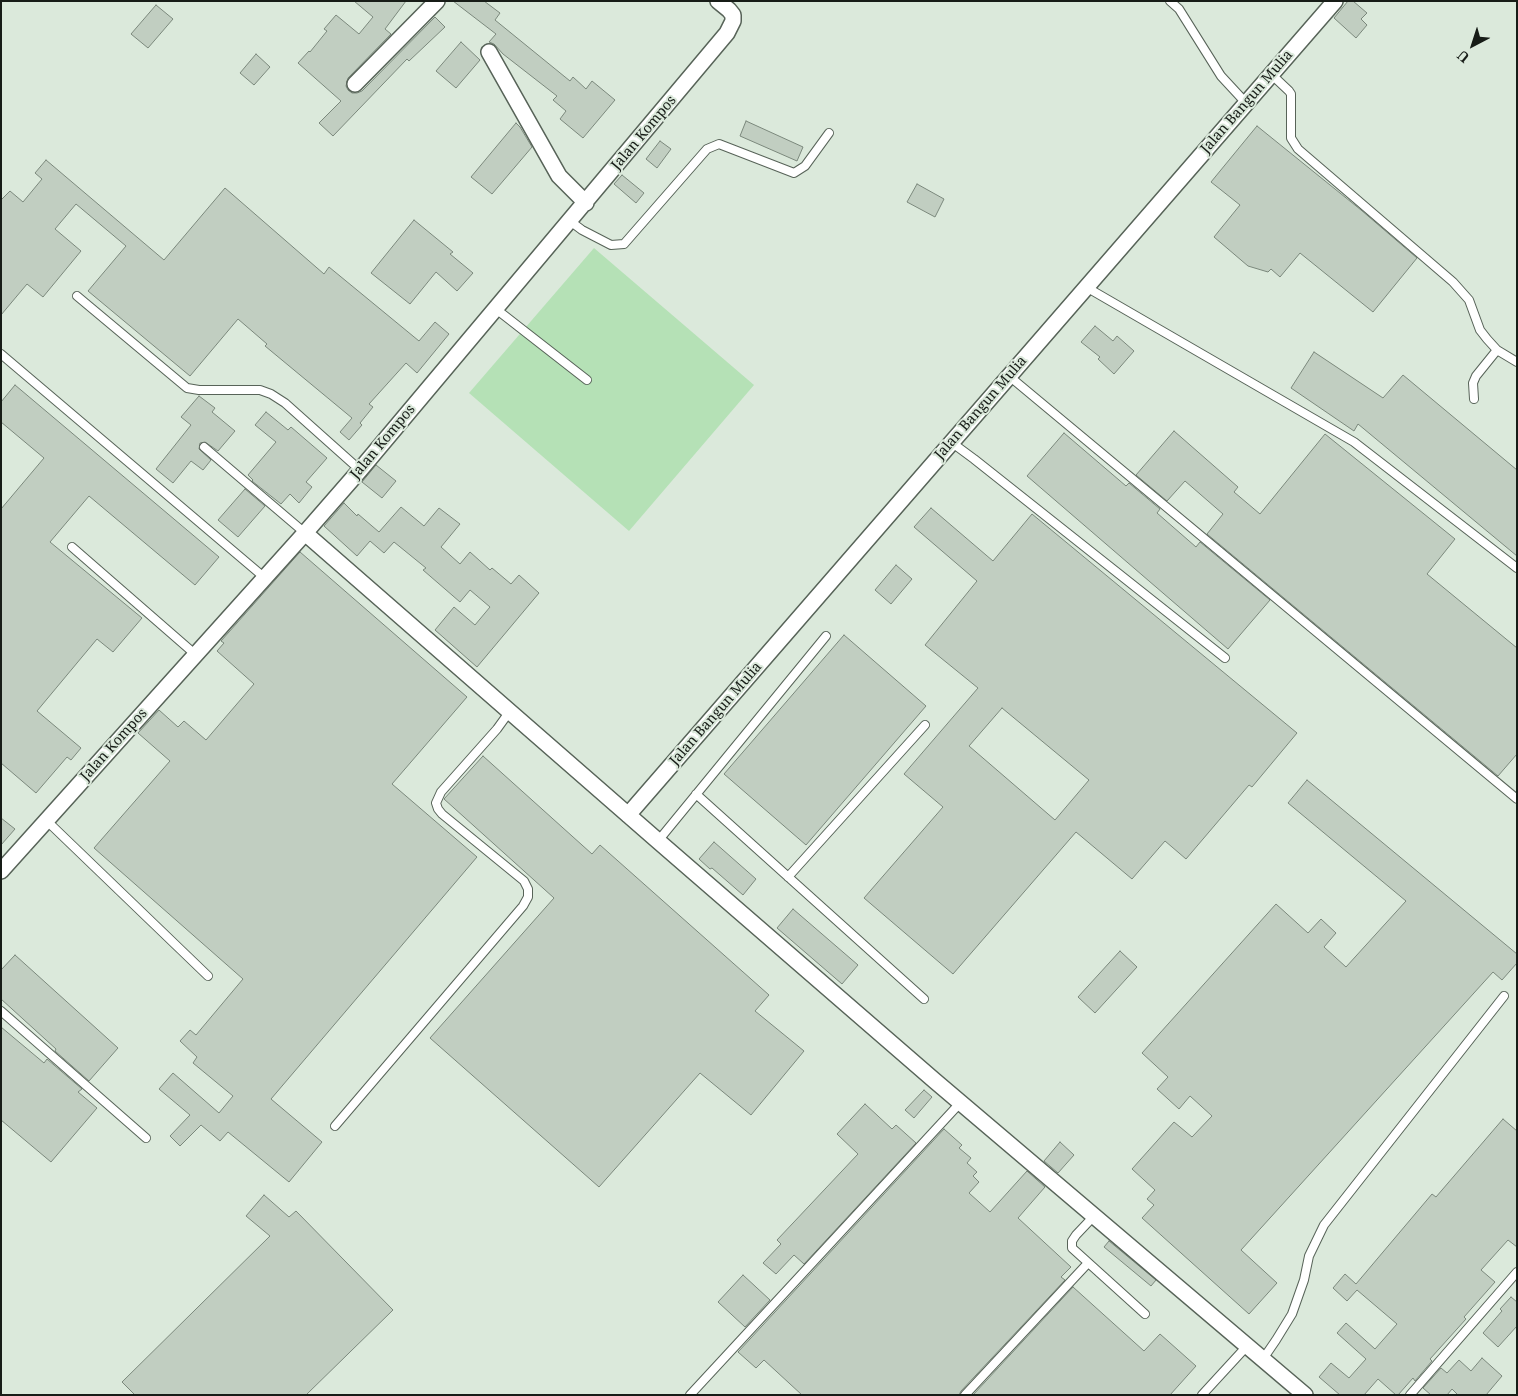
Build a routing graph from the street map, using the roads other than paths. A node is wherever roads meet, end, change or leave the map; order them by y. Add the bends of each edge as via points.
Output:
1 (437, 1) edge
2 (718, 1) edge
3 (1170, 1) edge
4 (1335, 1) edge
5 (489, 52) dead end
6 (1271, 74) junction
7 (356, 84) dead end
8 (1246, 103) junction
9 (829, 133) dead end
10 (586, 203) junction
11 (570, 221) junction
12 (1086, 287) junction
13 (78, 296) dead end
14 (496, 309) junction
15 (1497, 350) junction
16 (1, 354) edge
17 (1517, 362) edge
18 (1009, 376) junction
19 (587, 380) dead end
20 (1474, 399) dead end
21 (951, 442) junction
22 (204, 447) dead end
23 (360, 470) junction
24 (305, 533) junction
25 (72, 547) dead end
26 (1517, 568) edge
27 (265, 578) junction
28 (826, 636) dead end
29 (196, 655) junction
30 (1225, 658) dead end
31 (510, 711) junction
32 (925, 725) dead end
33 (696, 794) junction
34 (1517, 799) edge
35 (628, 815) junction
36 (47, 821) junction
37 (658, 841) junction
38 (1, 871) edge
39 (788, 877) junction
40 (208, 976) dead end
41 (1504, 996) dead end
42 (924, 999) dead end
43 (1, 1011) edge
44 (961, 1102) junction
45 (335, 1126) dead end
46 (146, 1138) dead end
47 (1094, 1216) junction
48 (1088, 1263) junction
49 (1517, 1272) edge
50 (1145, 1314) dead end
51 (1247, 1346) junction
52 (1263, 1359) junction
53 (690, 1395) edge
54 (965, 1395) edge
55 (1202, 1395) edge
56 (1305, 1395) edge
57 (1410, 1395) edge

1 - 7 street
2 - 10 street, Jalan Kompos via 733,15 734,21 728,33
3 - 8 lane via 1179,9 1224,81
4 - 6 street, Jalan Bangun Mulia
5 - 10 street via 560,176
6 - 8 street, Jalan Bangun Mulia
6 - 15 lane via 1291,94 1291,138 1298,149 1466,295 1480,330
8 - 12 street, Jalan Bangun Mulia
9 - 11 lane via 805,166 794,173 719,144 706,149 624,244 611,245
10 - 11 street, Jalan Kompos
11 - 14 street, Jalan Kompos
12 - 18 street, Jalan Bangun Mulia
12 - 26 lane via 1354,442
13 - 23 lane via 187,388 260,390 271,394 285,402
14 - 19 lane
14 - 23 street, Jalan Kompos
15 - 17 lane
15 - 20 lane via 1473,383
16 - 27 lane
18 - 21 street, Jalan Bangun Mulia
18 - 34 lane
21 - 30 lane
21 - 35 street, Jalan Bangun Mulia
22 - 24 lane
23 - 24 street, Jalan Kompos
24 - 27 street, Jalan Kompos
24 - 31 street
25 - 29 lane
27 - 29 street, Jalan Kompos
28 - 33 lane
29 - 36 street, Jalan Kompos
31 - 35 street
31 - 45 lane via 441,792 436,803 442,814 524,881 528,897
32 - 39 lane
33 - 37 lane
33 - 39 lane
35 - 37 street
36 - 38 street, Jalan Kompos
36 - 40 lane
37 - 44 street
39 - 42 lane
41 - 52 lane via 1324,1225 1309,1256 1292,1314
43 - 46 lane
44 - 47 street
44 - 53 lane
47 - 48 lane via 1072,1242 1072,1248
47 - 51 street
48 - 50 lane
48 - 54 lane
49 - 57 lane
51 - 52 street
51 - 55 lane
52 - 56 street

